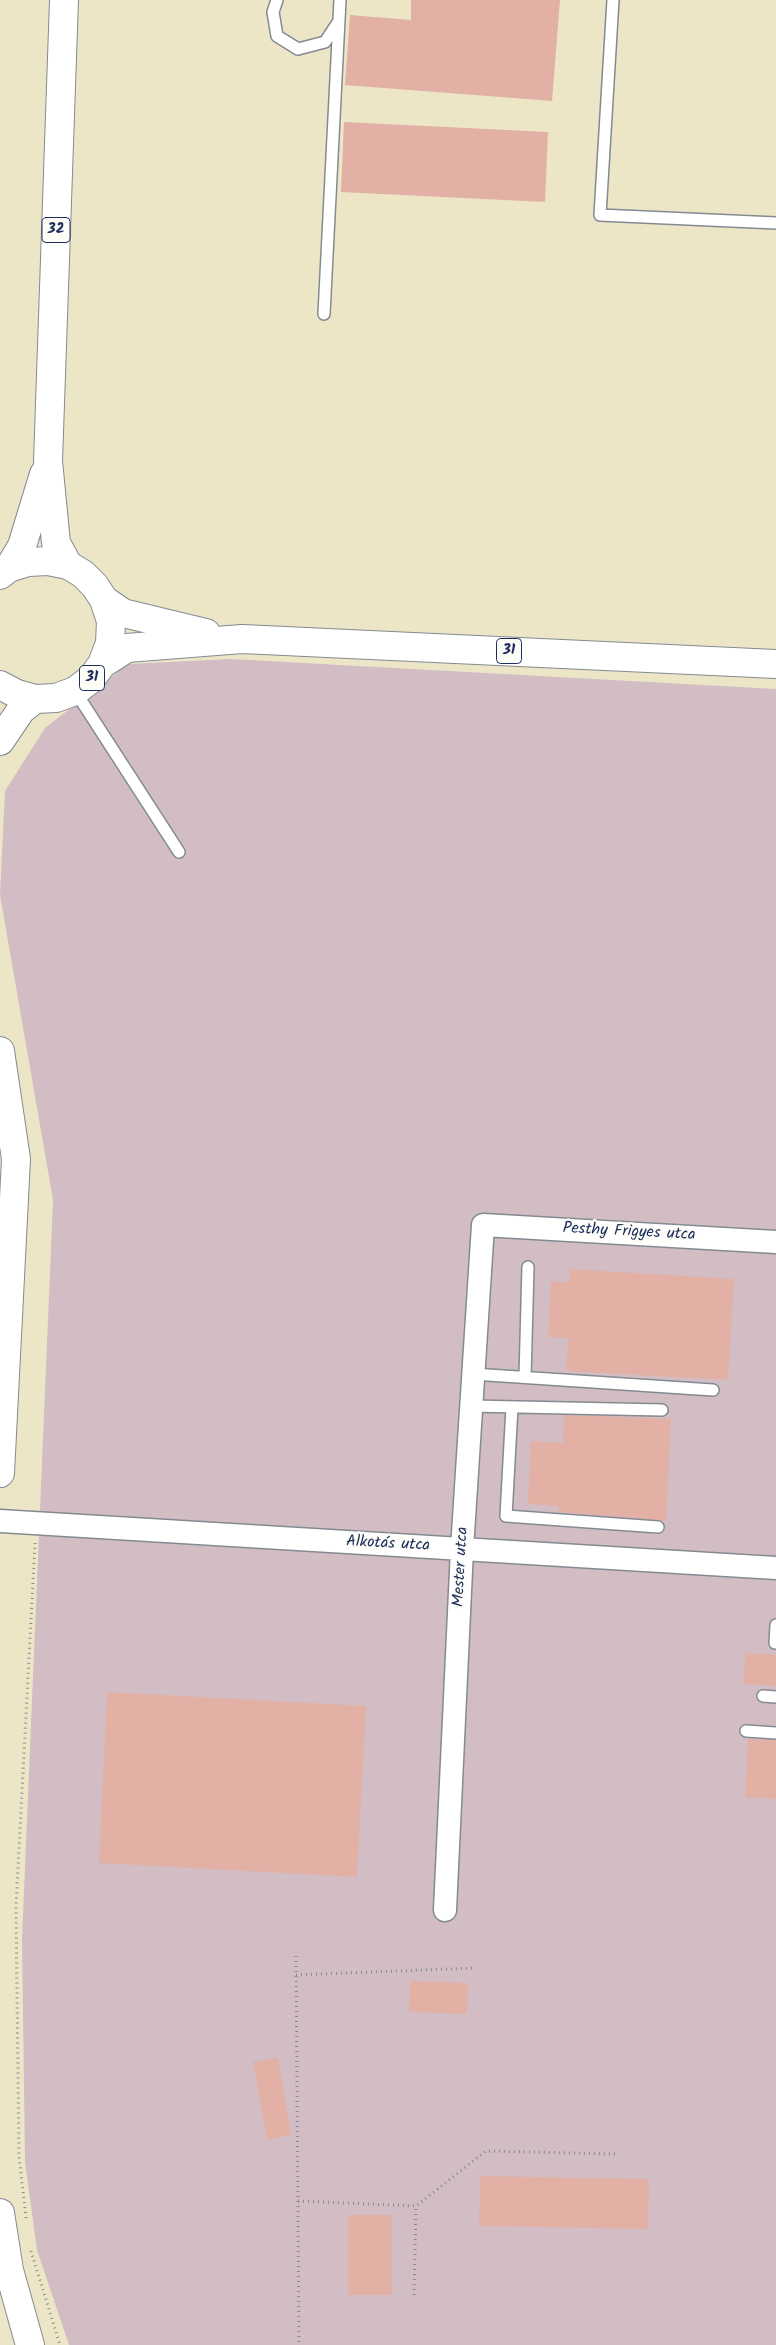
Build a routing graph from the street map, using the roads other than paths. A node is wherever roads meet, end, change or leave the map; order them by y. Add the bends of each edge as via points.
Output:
1 (64, 0) edge
2 (277, 0) edge
3 (340, 0) edge
4 (614, 0) edge
5 (339, 21) junction
6 (776, 223) edge
7 (324, 314) dead end
8 (48, 460) junction
9 (68, 565) junction
10 (4, 572) edge
11 (104, 600) junction
12 (242, 639) junction
13 (102, 664) junction
14 (776, 664) edge
15 (0, 685) edge
16 (76, 691) junction
17 (35, 699) junction
18 (0, 741) edge
19 (179, 852) dead end
20 (0, 1051) edge
21 (483, 1225) joint
22 (776, 1242) edge
23 (528, 1267) dead end
24 (473, 1374) junction
25 (526, 1377) junction
26 (713, 1390) dead end
27 (472, 1406) junction
28 (512, 1407) junction
29 (662, 1410) dead end
30 (0, 1472) edge
31 (0, 1521) edge
32 (658, 1526) dead end
33 (462, 1549) junction
34 (776, 1568) edge
35 (776, 1625) edge
36 (775, 1642) dead end
37 (763, 1696) dead end
38 (776, 1697) edge
39 (746, 1731) dead end
40 (776, 1733) edge
41 (445, 1910) dead end
42 (0, 2213) edge
43 (30, 2345) edge

1 - 8 main road, 32
2 - 5 lane via 273,12 277,36 298,48 325,42
3 - 5 lane
4 - 6 lane via 600,215
5 - 7 lane
8 - 9 main road, 32 via 56,543
8 - 10 main road, 32 via 22,546
9 - 10 main road, 31 via 48,560 28,562
9 - 11 main road, 31 via 83,574
11 - 12 main road, 31 via 123,614
11 - 13 main road, 31 via 111,621 110,643
12 - 13 main road, 31 via 127,648
12 - 14 main road, 31
13 - 16 main road, 31
15 - 17 main road, 31
16 - 17 main road, 31 via 56,698
16 - 19 lane
17 - 18 main road via 21,710
20 - 30 main road via 16,1159
21 - 22 street, Pesthy Frigyes utca
21 - 24 street, Mester utca
23 - 25 lane
24 - 25 lane
24 - 27 street, Mester utca
25 - 26 lane
27 - 28 lane
27 - 33 street, Mester utca
28 - 29 lane
28 - 32 lane via 506,1516
31 - 33 street, Alkotás utca
33 - 34 street, Alkotás utca
33 - 41 street, Mester utca
35 - 36 lane
37 - 38 lane
39 - 40 lane
42 - 43 main road via 8,2270

